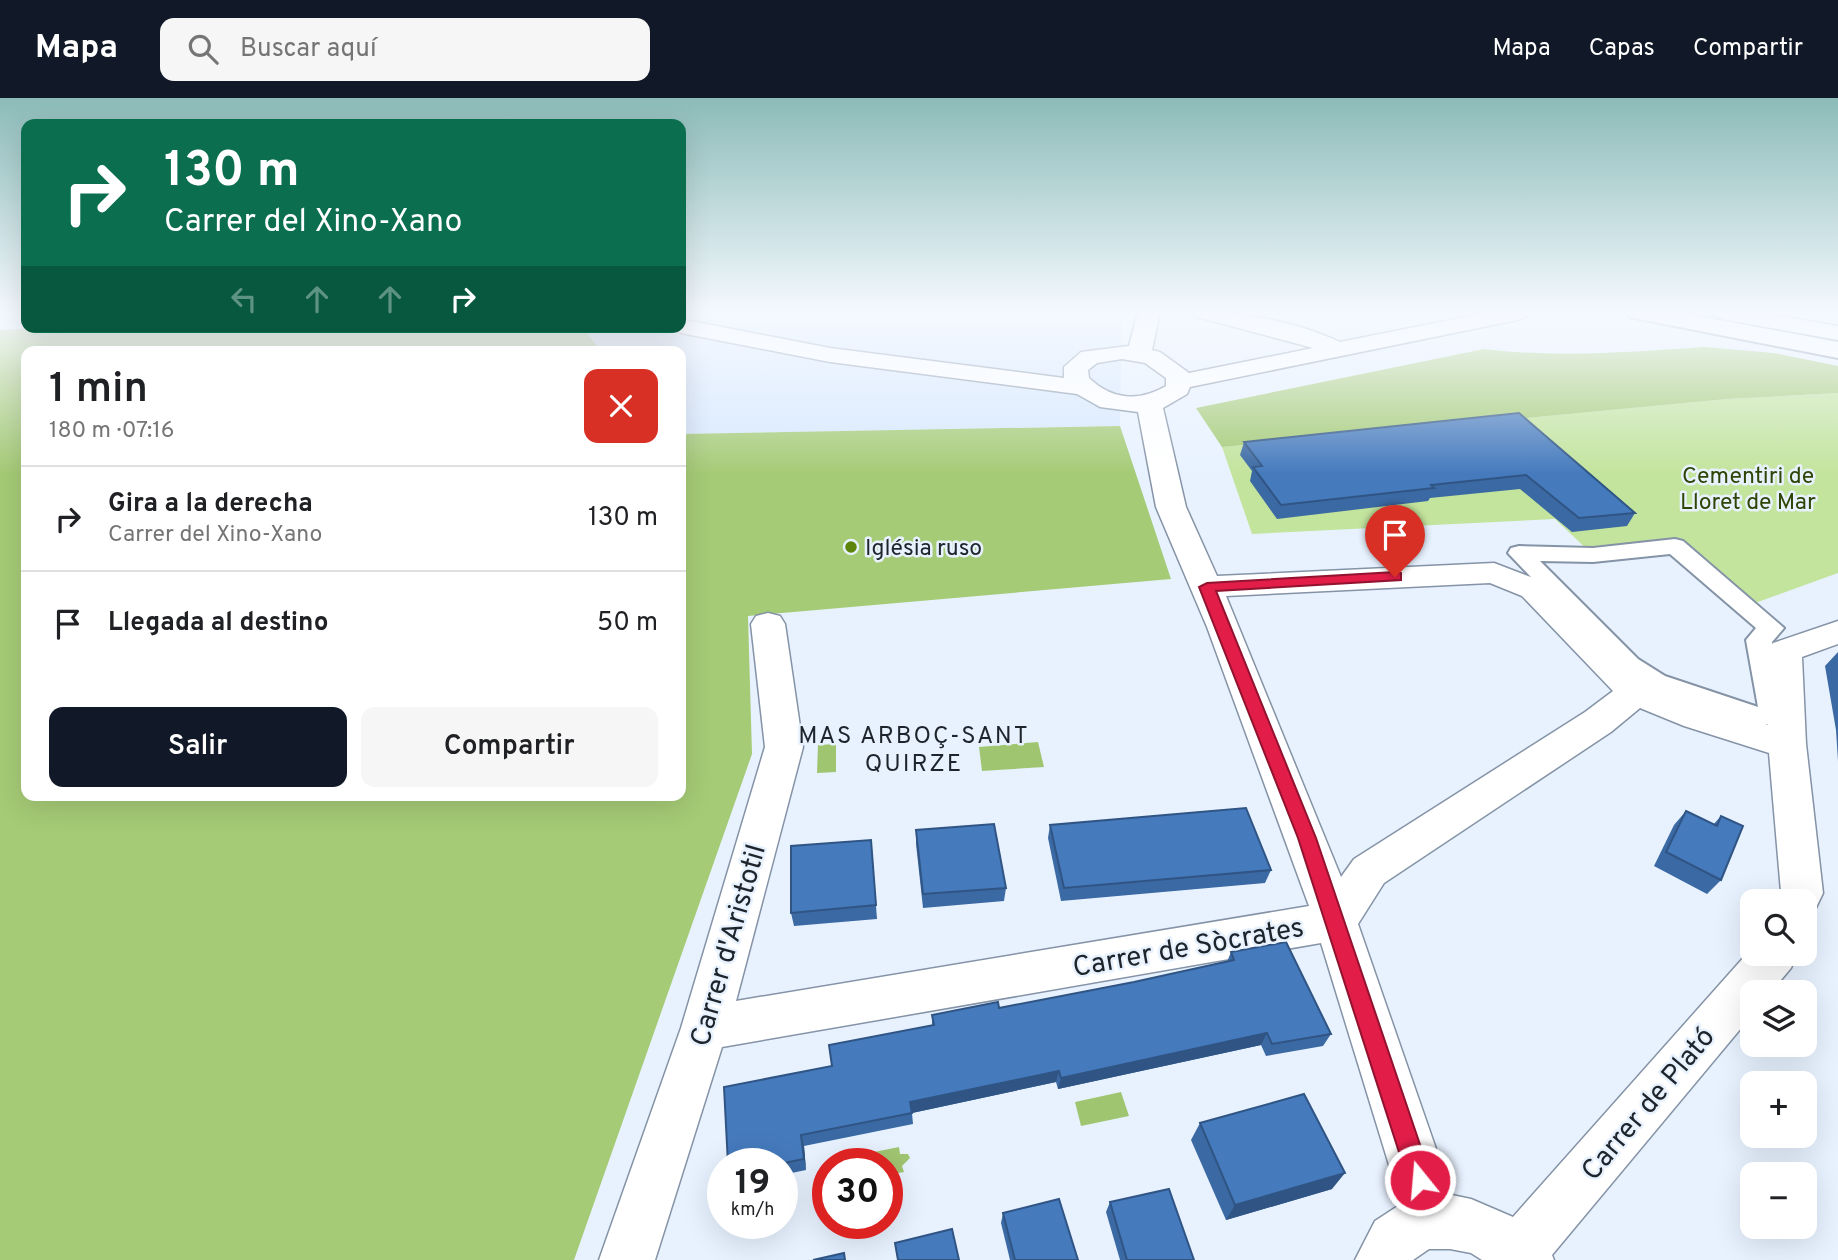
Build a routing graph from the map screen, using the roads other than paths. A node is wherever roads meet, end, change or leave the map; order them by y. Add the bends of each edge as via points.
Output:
1 (909, 366) edge
2 (1076, 366) edge
3 (1168, 366) edge
4 (1261, 366) edge
5 (1180, 382) junction
6 (1079, 387) junction
7 (1149, 404) junction
8 (1207, 587) junction
9 (768, 624) dead end
10 (1772, 628) joint
11 (1838, 632) edge
12 (1636, 692) junction
13 (1787, 744) junction
14 (1802, 889) edge
15 (1336, 921) junction
16 (1764, 966) edge
17 (705, 1028) junction
18 (1433, 1220) junction
19 (1523, 1256) edge
20 (627, 1260) edge
21 (1383, 1260) edge

1 - 6 street
2 - 6 street via 1073,379
3 - 5 street
4 - 5 street
5 - 7 street via 1172,395
6 - 7 street via 1109,402
7 - 8 street via 1171,507
8 - 12 street via 1494,573 1533,589
8 - 15 street
9 - 17 street, Carrer d'Aristotil via 784,747
10 - 10 street via 1675,546 1593,555 1520,552 1629,666 1656,683 1748,716 1772,712 1759,640
11 - 13 street via 1785,651
12 - 13 street via 1697,717
12 - 15 street, Carrer de Sòcrates via 1598,722 1369,872
13 - 14 street
15 - 17 street, Carrer de Sòcrates
15 - 18 street
16 - 19 street, Carrer de Plató
17 - 20 street, Carrer d'Aristotil
18 - 19 street via 1471,1225
18 - 21 street via 1404,1230

